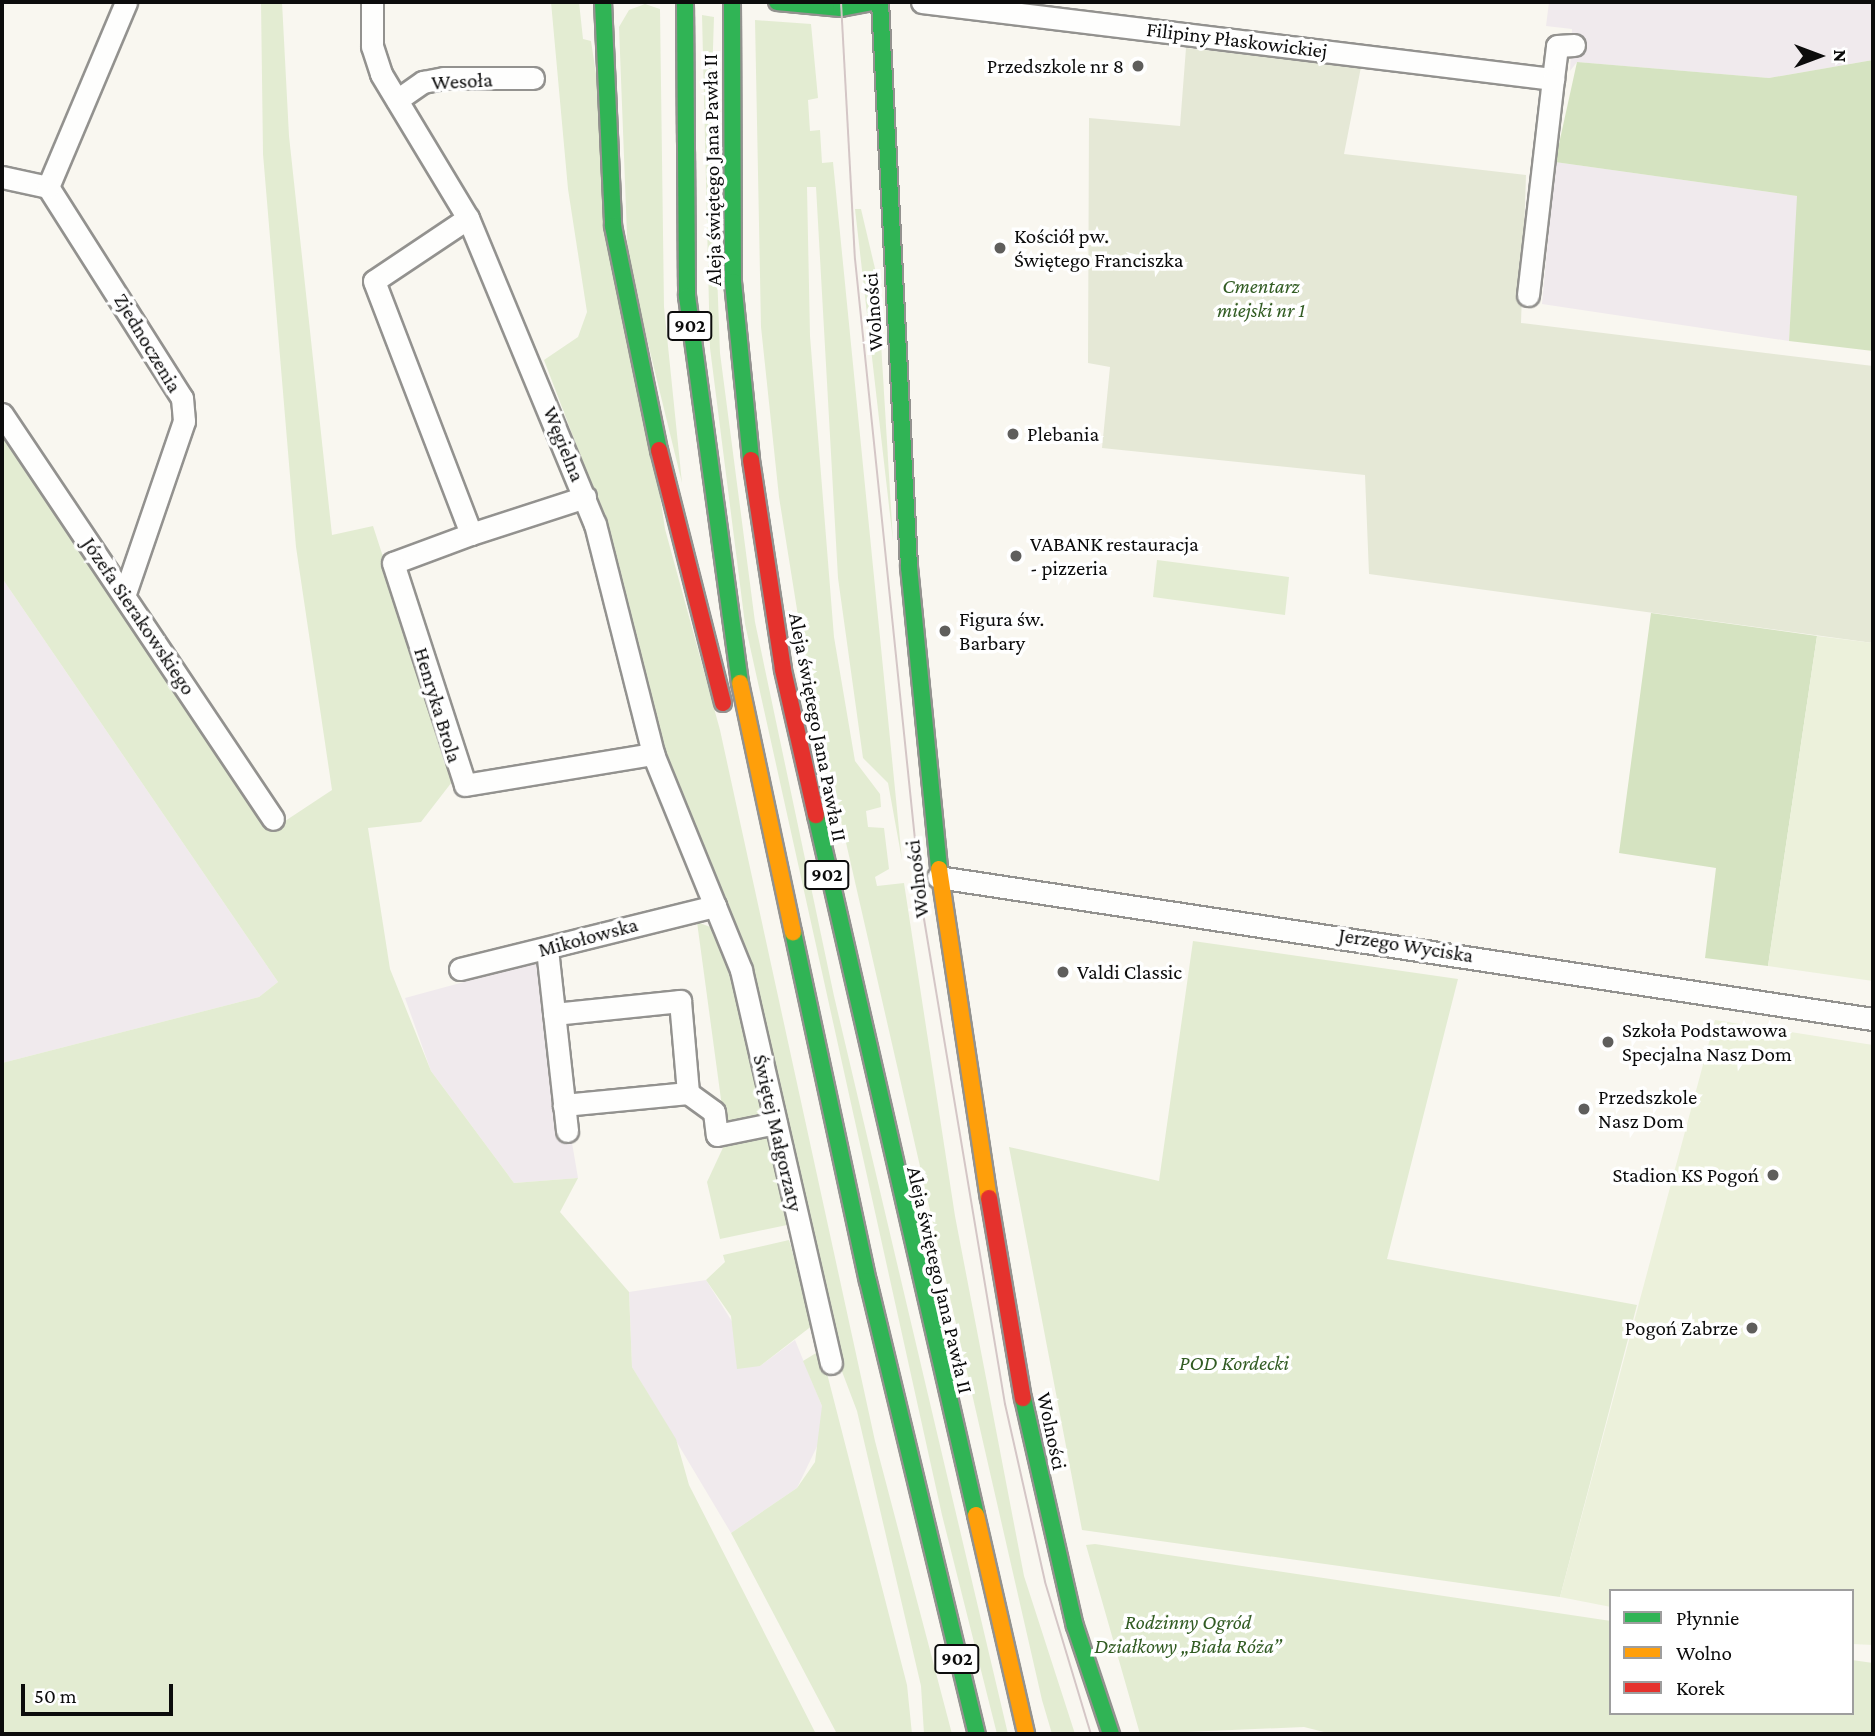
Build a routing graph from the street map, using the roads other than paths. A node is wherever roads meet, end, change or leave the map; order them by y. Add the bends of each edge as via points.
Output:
1 (126, 2) edge
2 (372, 2) edge
3 (603, 2) edge
4 (685, 2) edge
5 (732, 2) edge
6 (777, 2) edge
7 (871, 2) edge
8 (880, 2) edge
9 (922, 2) edge
10 (841, 8) junction
11 (1574, 45) dead end
12 (881, 50) junction
13 (533, 78) dead end
14 (1553, 79) junction
15 (397, 100) junction
16 (2, 177) edge
17 (48, 187) junction
18 (468, 218) junction
19 (1528, 295) dead end
20 (2, 414) edge
21 (585, 497) junction
22 (471, 534) junction
23 (125, 593) junction
24 (653, 754) junction
25 (273, 820) dead end
26 (938, 877) junction
27 (783, 901) junction
28 (715, 906) junction
29 (547, 949) junction
30 (460, 969) dead end
31 (554, 1014) junction
32 (1873, 1020) edge
33 (688, 1093) junction
34 (564, 1105) junction
35 (776, 1123) junction
36 (567, 1131) dead end
37 (831, 1363) dead end
38 (977, 1734) edge
39 (1026, 1734) edge
40 (1111, 1734) edge

1 - 17 street
2 - 15 street, Węgielna via 372,46
3 - 27 main road via 613,226 634,353 707,649
4 - 27 main road, Aleja świętego Jana Pawła II / 902 via 687,296 707,482
5 - 39 main road, Aleja świętego Jana Pawła II / 902 via 733,282 751,460 783,670
6 - 10 main road
7 - 10 main road
8 - 12 main road, Wolności
9 - 14 street, Filipiny Płaskowickiej
10 - 12 main road via 859,19
11 - 14 street via 1557,46
12 - 26 main road, Wolności via 909,568
13 - 15 street, Wesoła via 444,78 422,82
14 - 19 street
15 - 18 street, Węgielna
16 - 17 street
17 - 23 street, Zjednoczenia via 182,398 184,421
18 - 21 street, Węgielna
18 - 22 street via 374,281
20 - 23 street, Józefa Sierakowskiego
21 - 22 street, Henryka Brola
21 - 24 street, Węgielna
22 - 24 street, Henryka Brola via 393,563 465,785
23 - 25 street, Józefa Sierakowskiego
24 - 28 street, Węgielna
26 - 32 street, Jerzego Wyciska
26 - 40 main road, Wolności via 1021,1391 1075,1626
27 - 38 main road, Aleja świętego Jana Pawła II / 902
28 - 29 street, Mikołowska
28 - 35 street, Świętej Małgorzaty via 741,970
29 - 30 street, Mikołowska
29 - 31 street
31 - 33 street via 680,1001
31 - 34 street
33 - 34 street
33 - 35 street via 714,1112 717,1135
34 - 36 street
35 - 37 street, Świętej Małgorzaty

